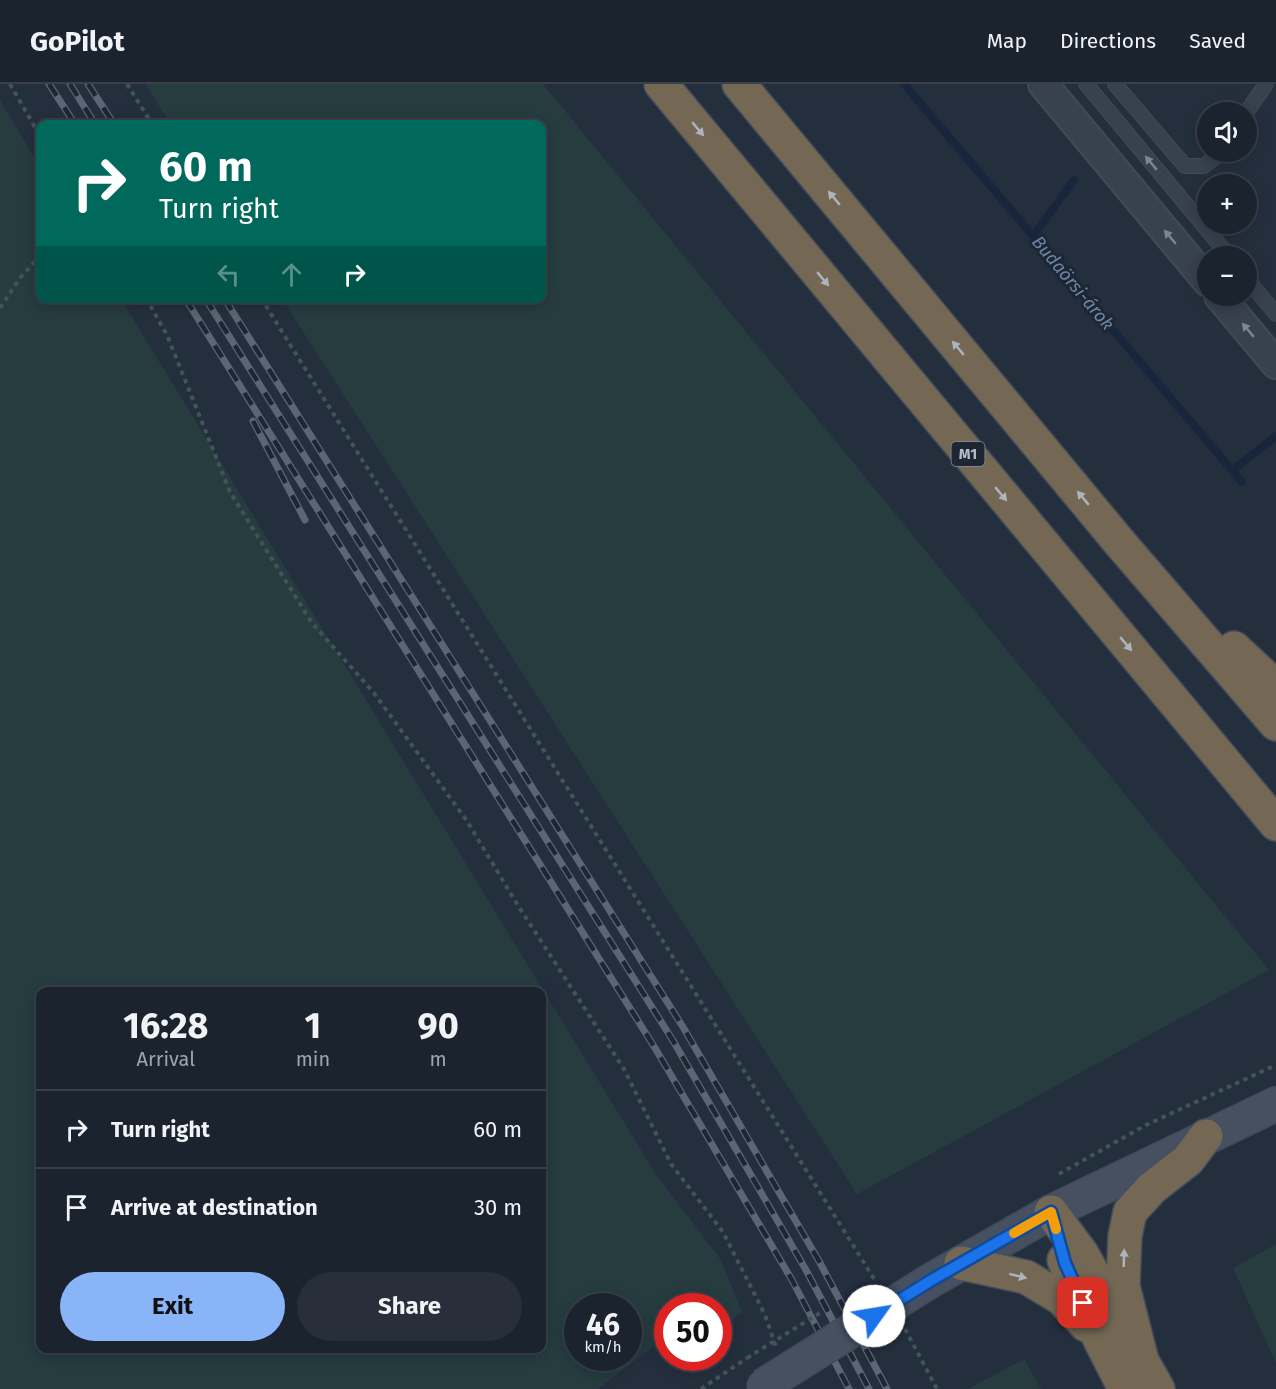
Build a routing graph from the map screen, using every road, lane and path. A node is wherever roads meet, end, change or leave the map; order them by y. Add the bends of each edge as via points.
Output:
1 (10, 84) edge
2 (127, 84) edge
3 (661, 84) edge
4 (739, 84) edge
5 (1043, 84) edge
6 (1086, 84) edge
7 (1115, 84) edge
8 (1266, 84) edge
9 (1254, 102) edge
10 (150, 120) edge
11 (36, 129) edge
12 (1209, 162) edge
13 (1221, 246) edge
14 (36, 260) edge
15 (1197, 269) edge
16 (1257, 291) edge
17 (149, 303) edge
18 (264, 303) edge
19 (1227, 306) edge
20 (0, 308) edge
21 (1276, 314) edge
22 (1276, 364) edge
23 (1120, 543) junction
24 (1276, 687) edge
25 (1276, 724) edge
26 (1276, 824) edge
27 (1276, 1065) edge
28 (1276, 1104) edge
29 (1206, 1136) junction
30 (1055, 1176) dead end
31 (1051, 1212) junction
32 (961, 1263) junction
33 (879, 1288) dead end
34 (905, 1328) dead end
35 (1101, 1342) junction
36 (780, 1357) dead end
37 (1141, 1357) junction
38 (747, 1358) dead end
39 (761, 1388) edge
40 (701, 1389) edge
41 (937, 1389) edge
42 (1125, 1389) edge
43 (1158, 1389) edge

1 - 11 path
2 - 10 path
3 -> 26 highway, M1
23 -> 4 highway
15 -> 5 street
13 -> 6 lane
7 - 12 lane via 1185,166 1204,166
8 - 9 lane
14 - 20 path
16 - 21 lane
17 - 36 path via 167,335 230,492 312,623 374,693 467,821 624,1069 671,1164 723,1232 765,1315
18 - 33 path
22 -> 19 street
23 - 24 highway
23 - 25 highway
27 - 30 path via 1146,1125
28 - 29 main road
29 - 31 main road
37 -> 29 highway via 1124,1286 1125,1236 1130,1212 1152,1188 1188,1160
31 - 32 main road
31 - 35 highway via 1065,1263
31 - 37 highway via 1082,1254
32 -> 35 highway via 1026,1277 1061,1298
32 - 39 main road, bridge
34 - 41 path
35 - 42 highway
37 - 43 highway
38 - 40 path

